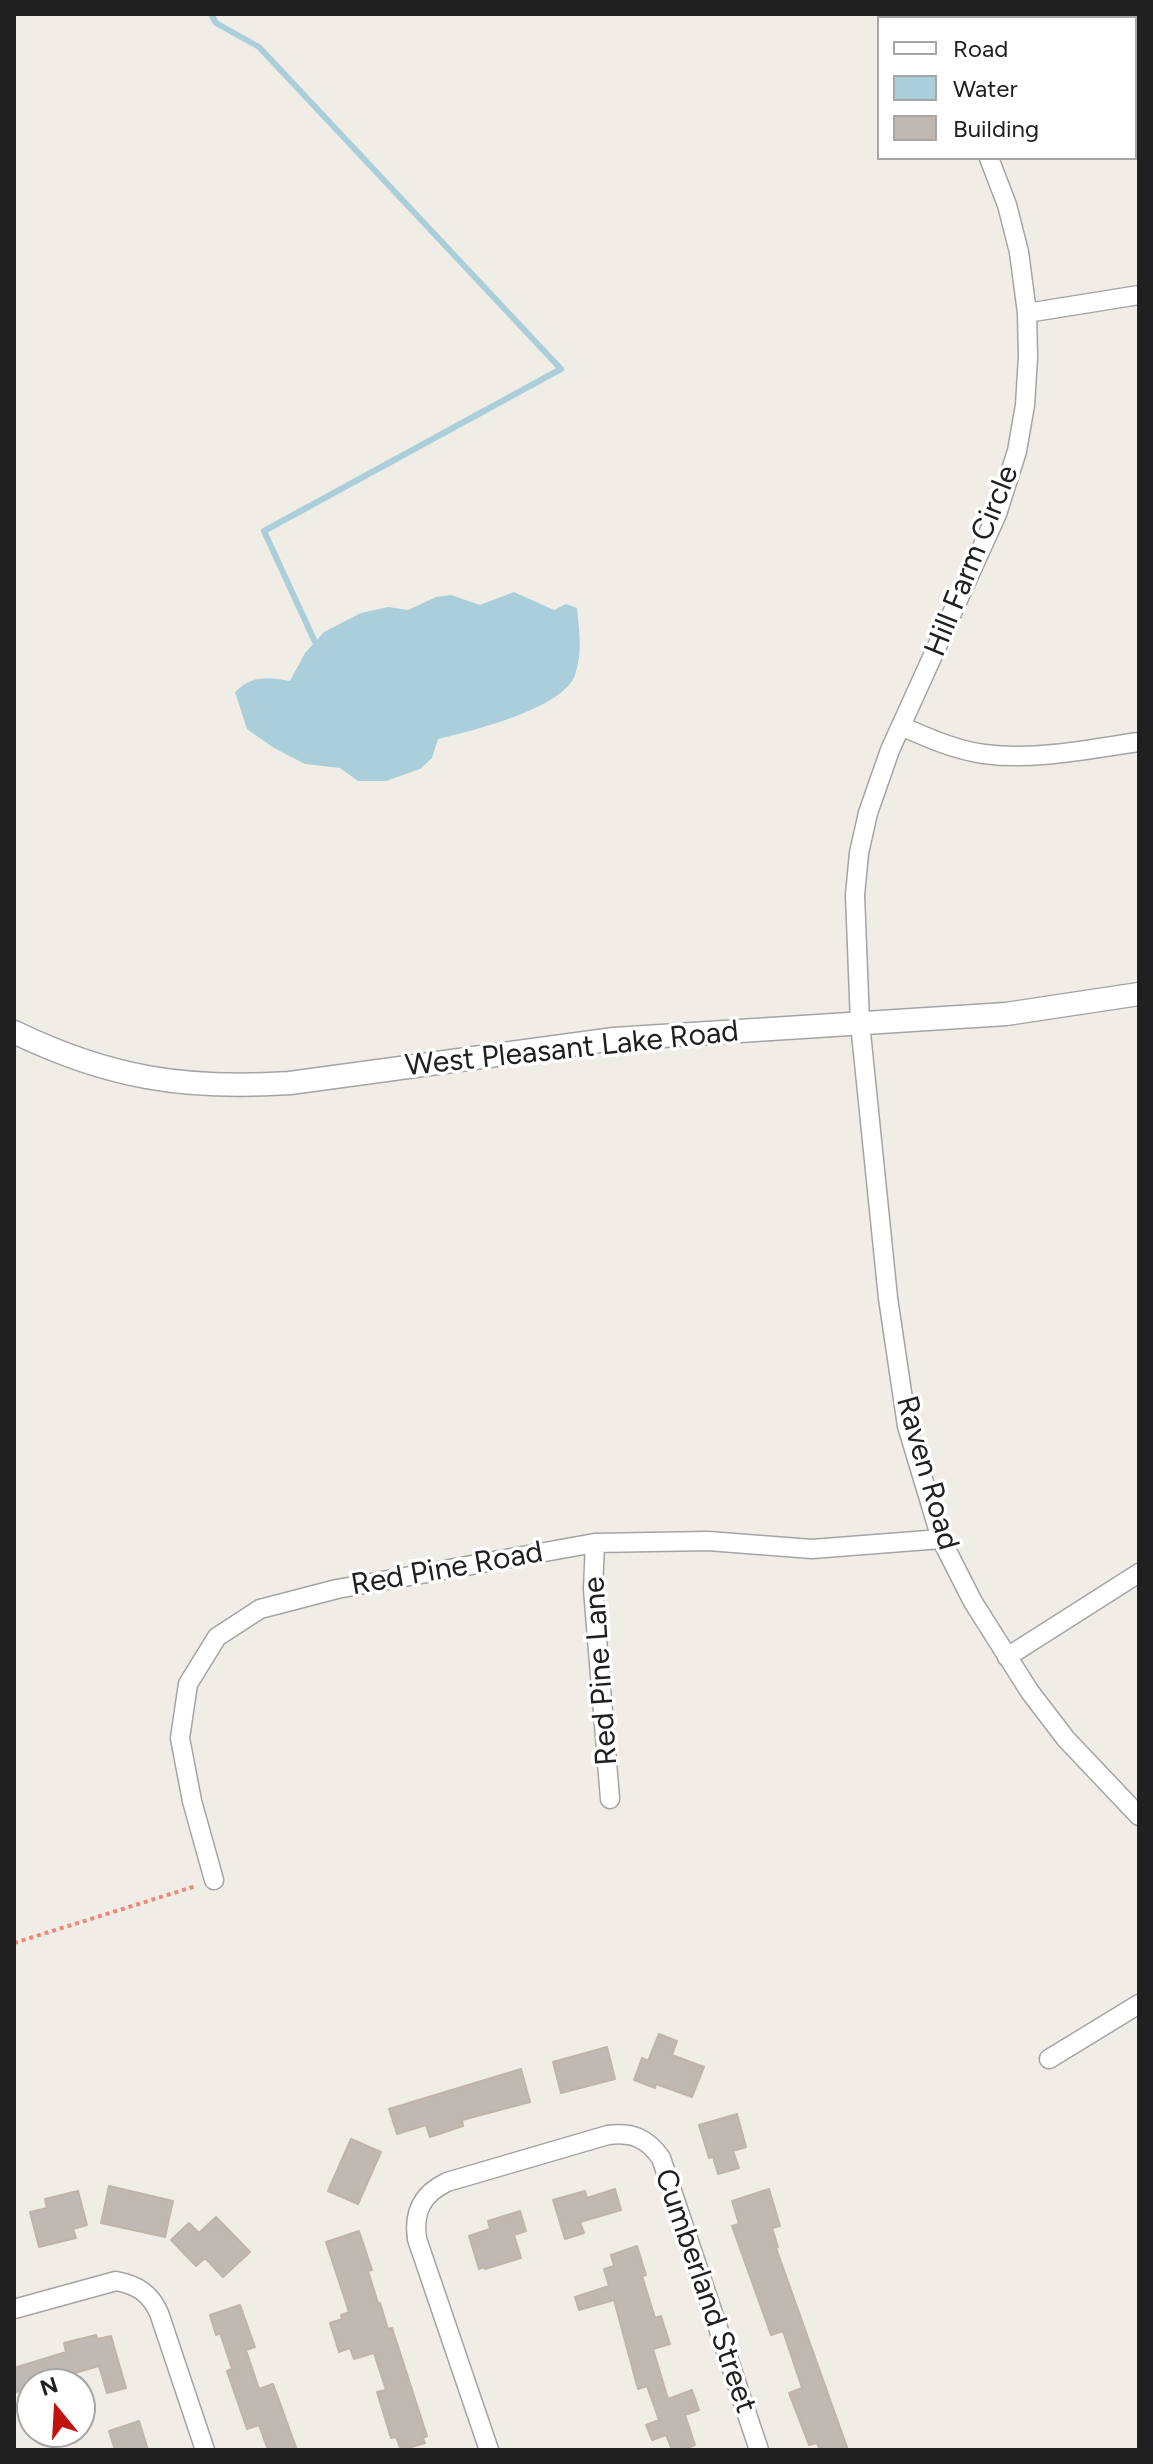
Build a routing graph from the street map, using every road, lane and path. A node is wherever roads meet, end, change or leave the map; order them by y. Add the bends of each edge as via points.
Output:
1 (990, 160) edge
2 (1139, 295) edge
3 (1027, 313) junction
4 (901, 726) junction
5 (1139, 742) edge
6 (1139, 994) edge
7 (860, 1023) junction
8 (14, 1032) edge
9 (941, 1539) junction
10 (595, 1543) junction
11 (1139, 1573) edge
12 (1007, 1657) junction
13 (610, 1799) dead end
14 (1139, 1816) edge
15 (214, 1880) joint
16 (14, 1943) edge
17 (1139, 2004) edge
18 (1049, 2059) dead end
19 (14, 2309) edge
20 (205, 2450) edge
21 (489, 2450) edge
22 (759, 2450) edge

1 - 3 street, Hill Farm Circle via 1019,252
2 - 3 street
3 - 4 street, Hill Farm Circle via 1025,405 1004,496
4 - 5 street via 982,754 1014,756
4 - 7 street, Hill Farm Circle via 880,775 859,853 855,906
6 - 7 street, West Pleasant Lake Road via 1006,1014
7 - 8 street, West Pleasant Lake Road via 614,1039 242,1086 145,1078 86,1063
7 - 9 street, Raven Road via 888,1298 907,1426
9 - 10 street, Red Pine Road via 812,1549 708,1541
9 - 12 street, Raven Road
10 - 13 street, Red Pine Lane via 593,1589
10 - 15 street, Red Pine Road via 337,1589 260,1609 217,1637 188,1684 180,1738
11 - 12 street
12 - 14 street, Raven Road via 1066,1739
15 - 16 path
17 - 18 street
19 - 20 street via 116,2281 148,2295 157,2307
21 - 22 street, Cumberland Street via 417,2239 417,2212 424,2198 447,2182 622,2133 653,2147 663,2164

